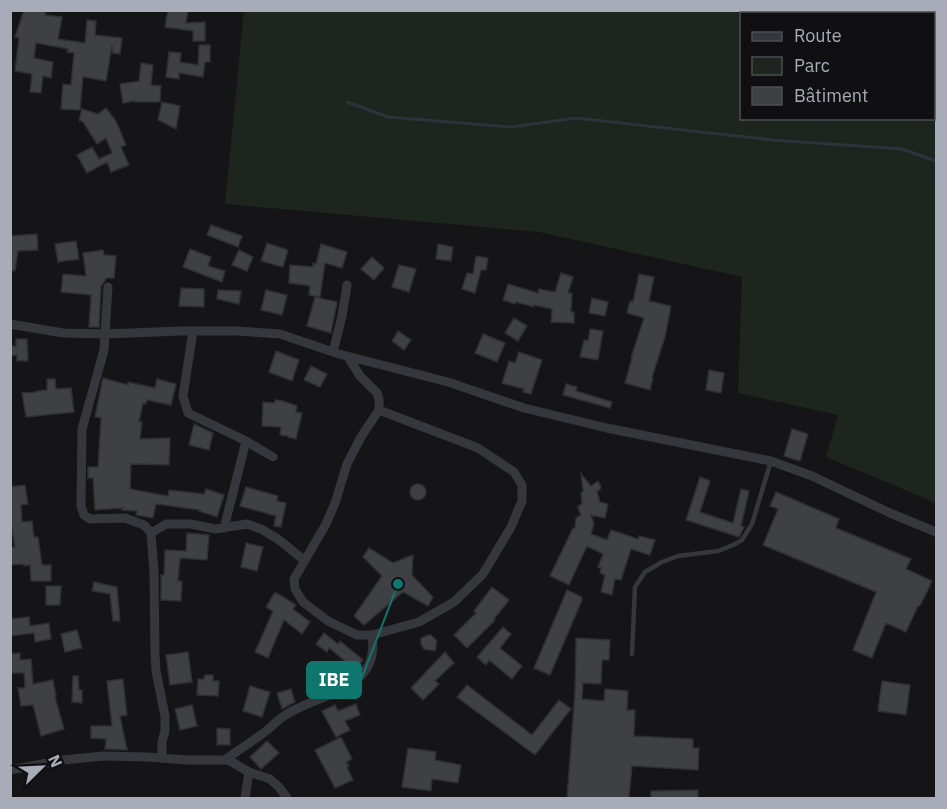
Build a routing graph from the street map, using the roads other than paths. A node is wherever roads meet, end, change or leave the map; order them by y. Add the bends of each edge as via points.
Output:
1 (348, 285) dead end
2 (108, 287) dead end
3 (10, 324) edge
4 (193, 331) junction
5 (105, 334) junction
6 (333, 352) junction
7 (348, 357) junction
8 (379, 410) junction
9 (246, 441) junction
10 (273, 457) dead end
11 (771, 461) junction
12 (224, 528) junction
13 (936, 532) edge
14 (151, 533) junction
15 (304, 561) junction
16 (372, 635) junction
17 (632, 654) dead end
18 (162, 758) junction
19 (225, 760) junction
20 (10, 771) edge
21 (249, 772) junction
22 (245, 798) edge
23 (287, 798) edge

1 - 6 street
2 - 5 street
3 - 5 street via 63,333
4 - 5 street
4 - 6 street via 280,334
4 - 9 street via 183,396 188,413
5 - 14 street via 82,429 81,506 90,519 125,518 144,525
6 - 7 street
7 - 8 street via 377,393
7 - 11 street via 448,382 524,408
8 - 15 street via 347,464 335,504
8 - 16 street via 478,448 514,472 522,485 522,501 483,574 454,602 419,622
9 - 10 street
9 - 12 street
11 - 13 street
11 - 17 lane via 752,524 742,540 718,551 678,556 645,572 635,587
12 - 14 street via 166,524
12 - 15 street via 247,524 261,529
14 - 18 street via 155,655 165,723
15 - 16 street via 294,579 303,602 328,621 357,635
16 - 19 street via 370,661 363,674 346,687 285,715
18 - 19 street
18 - 20 street via 103,756
19 - 21 street
21 - 22 street
21 - 23 street via 270,779

